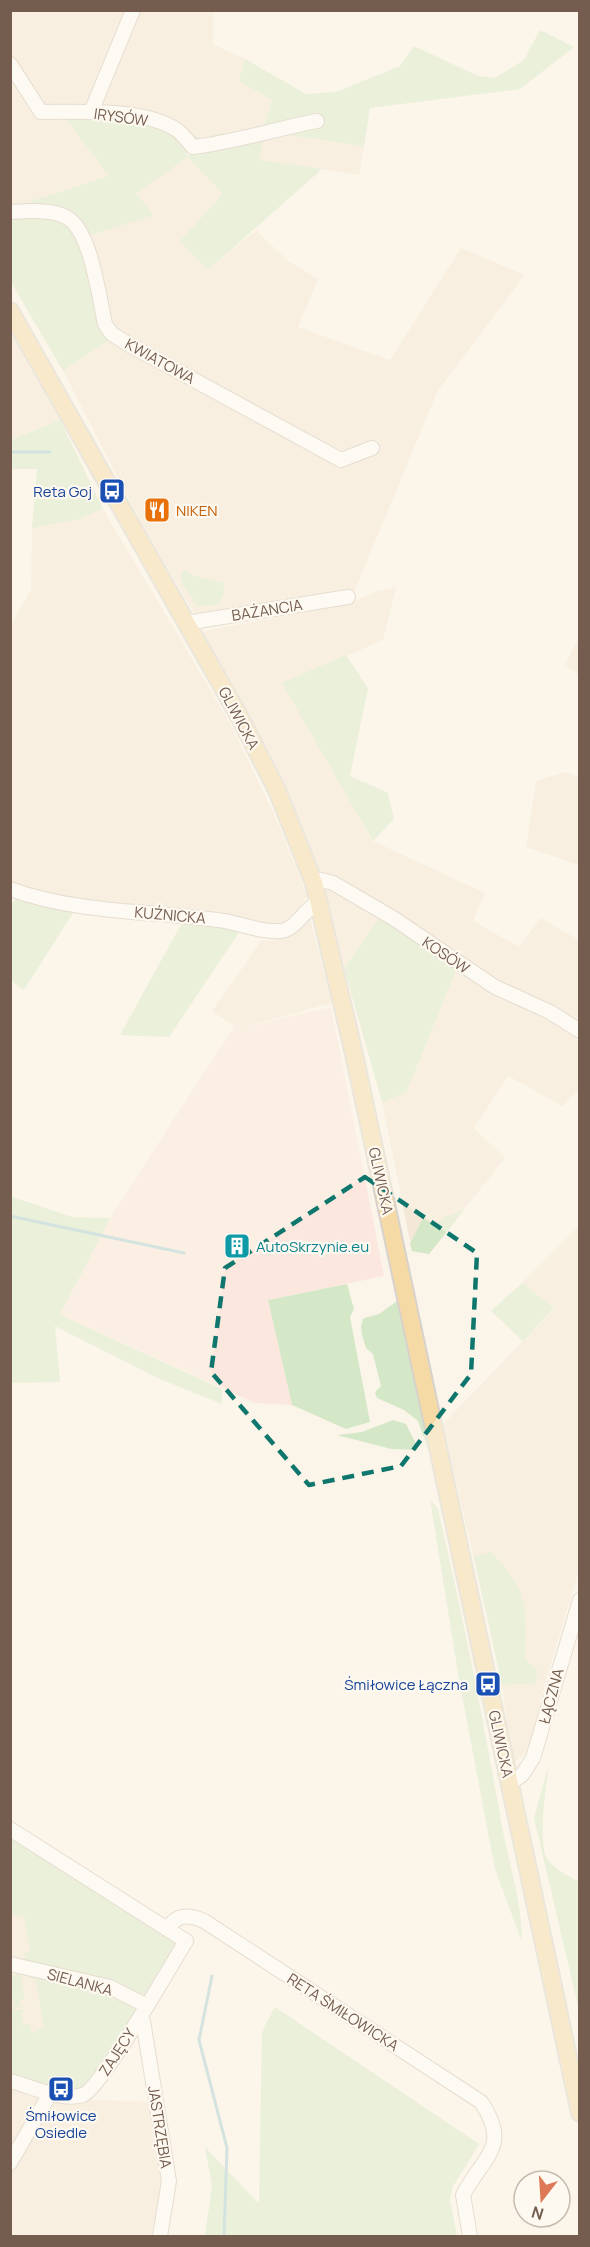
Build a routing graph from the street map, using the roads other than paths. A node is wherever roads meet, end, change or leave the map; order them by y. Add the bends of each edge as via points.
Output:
1 (133, 10) edge
2 (10, 64) edge
3 (91, 112) junction
4 (317, 121) dead end
5 (10, 212) edge
6 (10, 311) edge
7 (372, 448) dead end
8 (348, 597) dead end
9 (186, 623) junction
10 (314, 883) junction
11 (10, 889) edge
12 (319, 901) junction
13 (579, 1031) edge
14 (579, 1600) edge
15 (510, 1783) junction
16 (10, 1829) edge
17 (167, 1929) junction
18 (10, 1964) edge
19 (147, 2006) junction
20 (140, 2018) junction
21 (10, 2081) edge
22 (51, 2092) junction
23 (579, 2113) edge
24 (10, 2163) edge
25 (160, 2236) edge
26 (470, 2236) edge

1 - 3 street
2 - 3 street, IRYSÓW via 41,112
3 - 4 street, IRYSÓW via 153,120 177,130 193,147 222,144 267,130
5 - 7 street, KWIATOWA via 66,216 78,228 86,242 105,324 112,334 341,460
6 - 9 main road, GLIWICKA
8 - 9 street, BAŻANCIA
9 - 10 main road, GLIWICKA via 269,774
10 - 12 main road, GLIWICKA
10 - 13 street, KOSÓW via 333,883 495,987 550,1012
11 - 12 street, KUŹNICKA via 40,899 230,921 281,931 293,926 307,908
12 - 15 main road, GLIWICKA
14 - 15 street, ŁĄCZNA via 532,1758 522,1775
15 - 23 main road, GLIWICKA
16 - 17 street
17 - 19 street, ZAJĘCY via 186,1941
17 - 26 street, RETA ŚMIŁOWICKA via 174,1919 184,1916 204,1921 481,2102 494,2121 494,2145 463,2195
18 - 19 street, SIELANKA via 110,1987
19 - 20 street, ZAJĘCY
20 - 22 street, ZAJĘCY via 88,2092 69,2097
20 - 25 street, JASTRZĘBIA via 168,2181
21 - 22 street, ZAJĘCY
22 - 24 street

